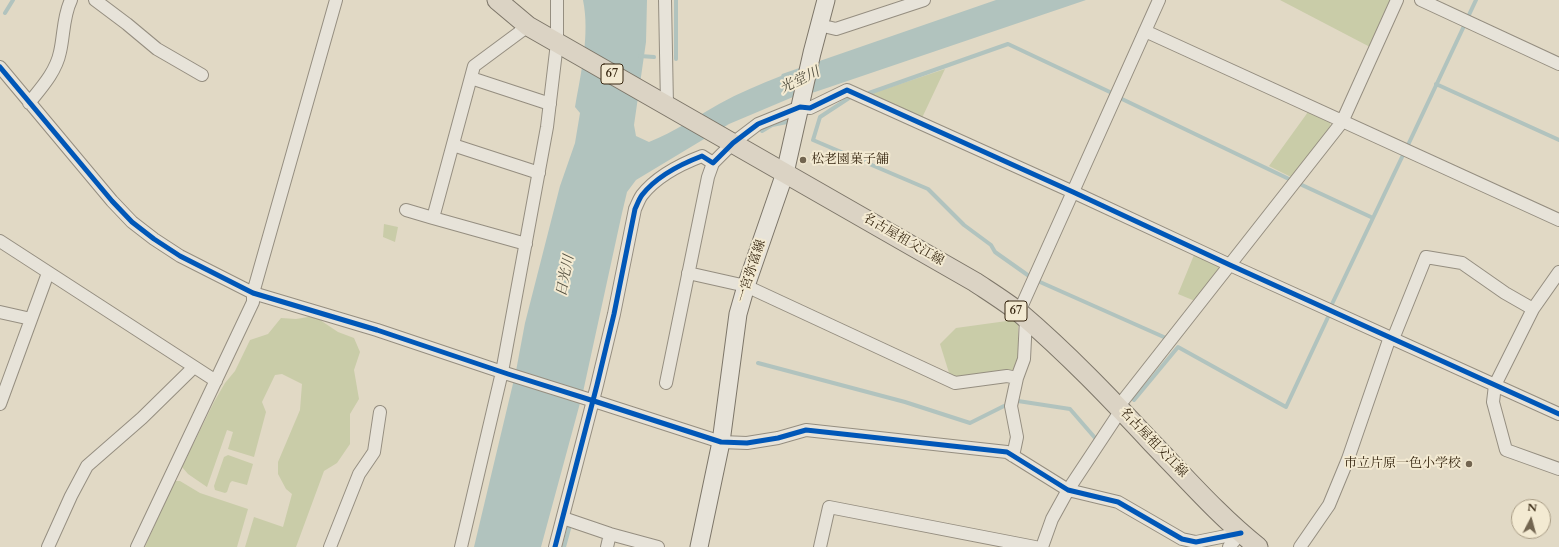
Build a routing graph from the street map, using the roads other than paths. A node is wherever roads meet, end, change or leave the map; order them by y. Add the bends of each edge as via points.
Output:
1 (71, 0) edge
2 (95, 0) edge
3 (336, 0) edge
4 (497, 0) edge
5 (557, 0) edge
6 (665, 0) edge
7 (826, 0) edge
8 (924, 0) edge
9 (1158, 0) edge
10 (1397, 0) edge
11 (1421, 0) edge
12 (819, 25) junction
13 (528, 26) junction
14 (1145, 31) junction
15 (557, 43) junction
16 (1559, 64) edge
17 (0, 67) edge
18 (202, 75) dead end
19 (471, 78) junction
20 (29, 103) junction
21 (550, 104) junction
22 (800, 105) junction
23 (674, 109) junction
24 (1342, 122) junction
25 (729, 141) junction
26 (453, 145) junction
27 (713, 162) junction
28 (539, 173) junction
29 (785, 173) junction
30 (1072, 192) junction
31 (406, 210) dead end
32 (433, 218) junction
33 (1559, 220) edge
34 (0, 241) edge
35 (526, 244) junction
36 (1230, 266) junction
37 (1559, 272) edge
38 (48, 273) junction
39 (688, 273) junction
40 (746, 286) junction
41 (253, 293) junction
42 (1533, 309) junction
43 (0, 312) edge
44 (1022, 316) junction
45 (32, 319) junction
46 (1391, 338) junction
47 (194, 367) junction
48 (505, 373) junction
49 (1017, 378) junction
50 (216, 381) junction
51 (666, 383) dead end
52 (4, 384) edge
53 (1495, 385) junction
54 (592, 400) junction
55 (0, 404) edge
56 (1120, 409) junction
57 (380, 412) dead end
58 (1559, 414) edge
59 (721, 442) junction
60 (1013, 456) junction
61 (1559, 469) edge
62 (1068, 490) junction
63 (562, 518) junction
64 (610, 534) junction
65 (1235, 540) edge
66 (48, 547) edge
67 (136, 547) edge
68 (330, 547) edge
69 (461, 547) edge
70 (555, 547) edge
71 (606, 547) edge
72 (658, 547) edge
73 (699, 547) edge
74 (820, 547) edge
75 (1035, 547) edge
76 (1042, 547) edge
77 (1258, 547) edge
78 (1300, 547) edge

1 - 20 street via 67,7 60,53 55,67
2 - 18 street via 157,49
3 - 41 street
4 - 13 main road, 名古屋祖父江線 / 67
5 - 15 street
6 - 23 street
7 - 12 main road, 一宮弥富線
8 - 12 street via 836,29
9 - 14 street
10 - 24 street
11 - 16 street
12 - 22 main road, 一宮弥富線
13 - 15 main road, 名古屋祖父江線 / 67
13 - 19 street via 474,66
14 - 24 street
14 - 30 street
15 - 21 street
15 - 23 main road, 名古屋祖父江線 / 67
17 - 20 street
19 - 21 street
19 - 26 street
20 - 41 street via 132,222 180,256
21 - 28 street
22 - 25 street via 758,124
22 - 29 main road, 一宮弥富線
22 - 30 street via 810,108 848,90
23 - 25 main road, 名古屋祖父江線 / 67
24 - 33 street
24 - 36 street
25 - 27 street
25 - 29 main road, 名古屋祖父江線 / 67
26 - 28 street
26 - 32 street
27 - 39 street
27 - 54 street via 702,156 684,163 641,196 635,209 614,314
28 - 35 street
29 - 40 main road, 一宮弥富線
29 - 44 main road, 名古屋祖父江線 / 67 via 975,282
30 - 36 street
30 - 44 street
31 - 32 street
32 - 35 street
34 - 38 street
35 - 48 street
36 - 46 street
36 - 56 street
37 - 42 street
38 - 45 street
38 - 47 street
39 - 40 street
39 - 51 street
40 - 49 street via 955,383 1007,376
40 - 59 main road, 一宮弥富線 via 738,314
41 - 48 street via 377,330
41 - 50 street via 253,302
42 - 46 street via 1462,263 1426,257
42 - 53 street
43 - 45 street
44 - 49 street via 1024,359
44 - 56 main road, 名古屋祖父江線 / 67 via 1054,343
45 - 52 street
46 - 53 street
46 - 78 street via 1329,505
47 - 50 street
47 - 66 street via 142,418 87,466
48 - 54 street
48 - 69 street
49 - 60 street via 1011,406 1017,437
50 - 67 street
52 - 55 street
53 - 58 street
53 - 61 street via 1493,402 1506,450
54 - 59 street
54 - 63 street
56 - 62 street
56 - 65 main road, 名古屋祖父江線 / 67
57 - 68 street via 374,452 359,474
59 - 60 street via 747,443 806,430 1007,452
59 - 73 main road, 一宮弥富線
60 - 62 street
62 - 65 street via 1118,502 1182,539 1196,542
62 - 76 street via 1052,519
63 - 64 street
63 - 70 street
64 - 71 street
64 - 72 street
65 - 77 main road, 名古屋祖父江線 / 67
74 - 75 street via 830,507

